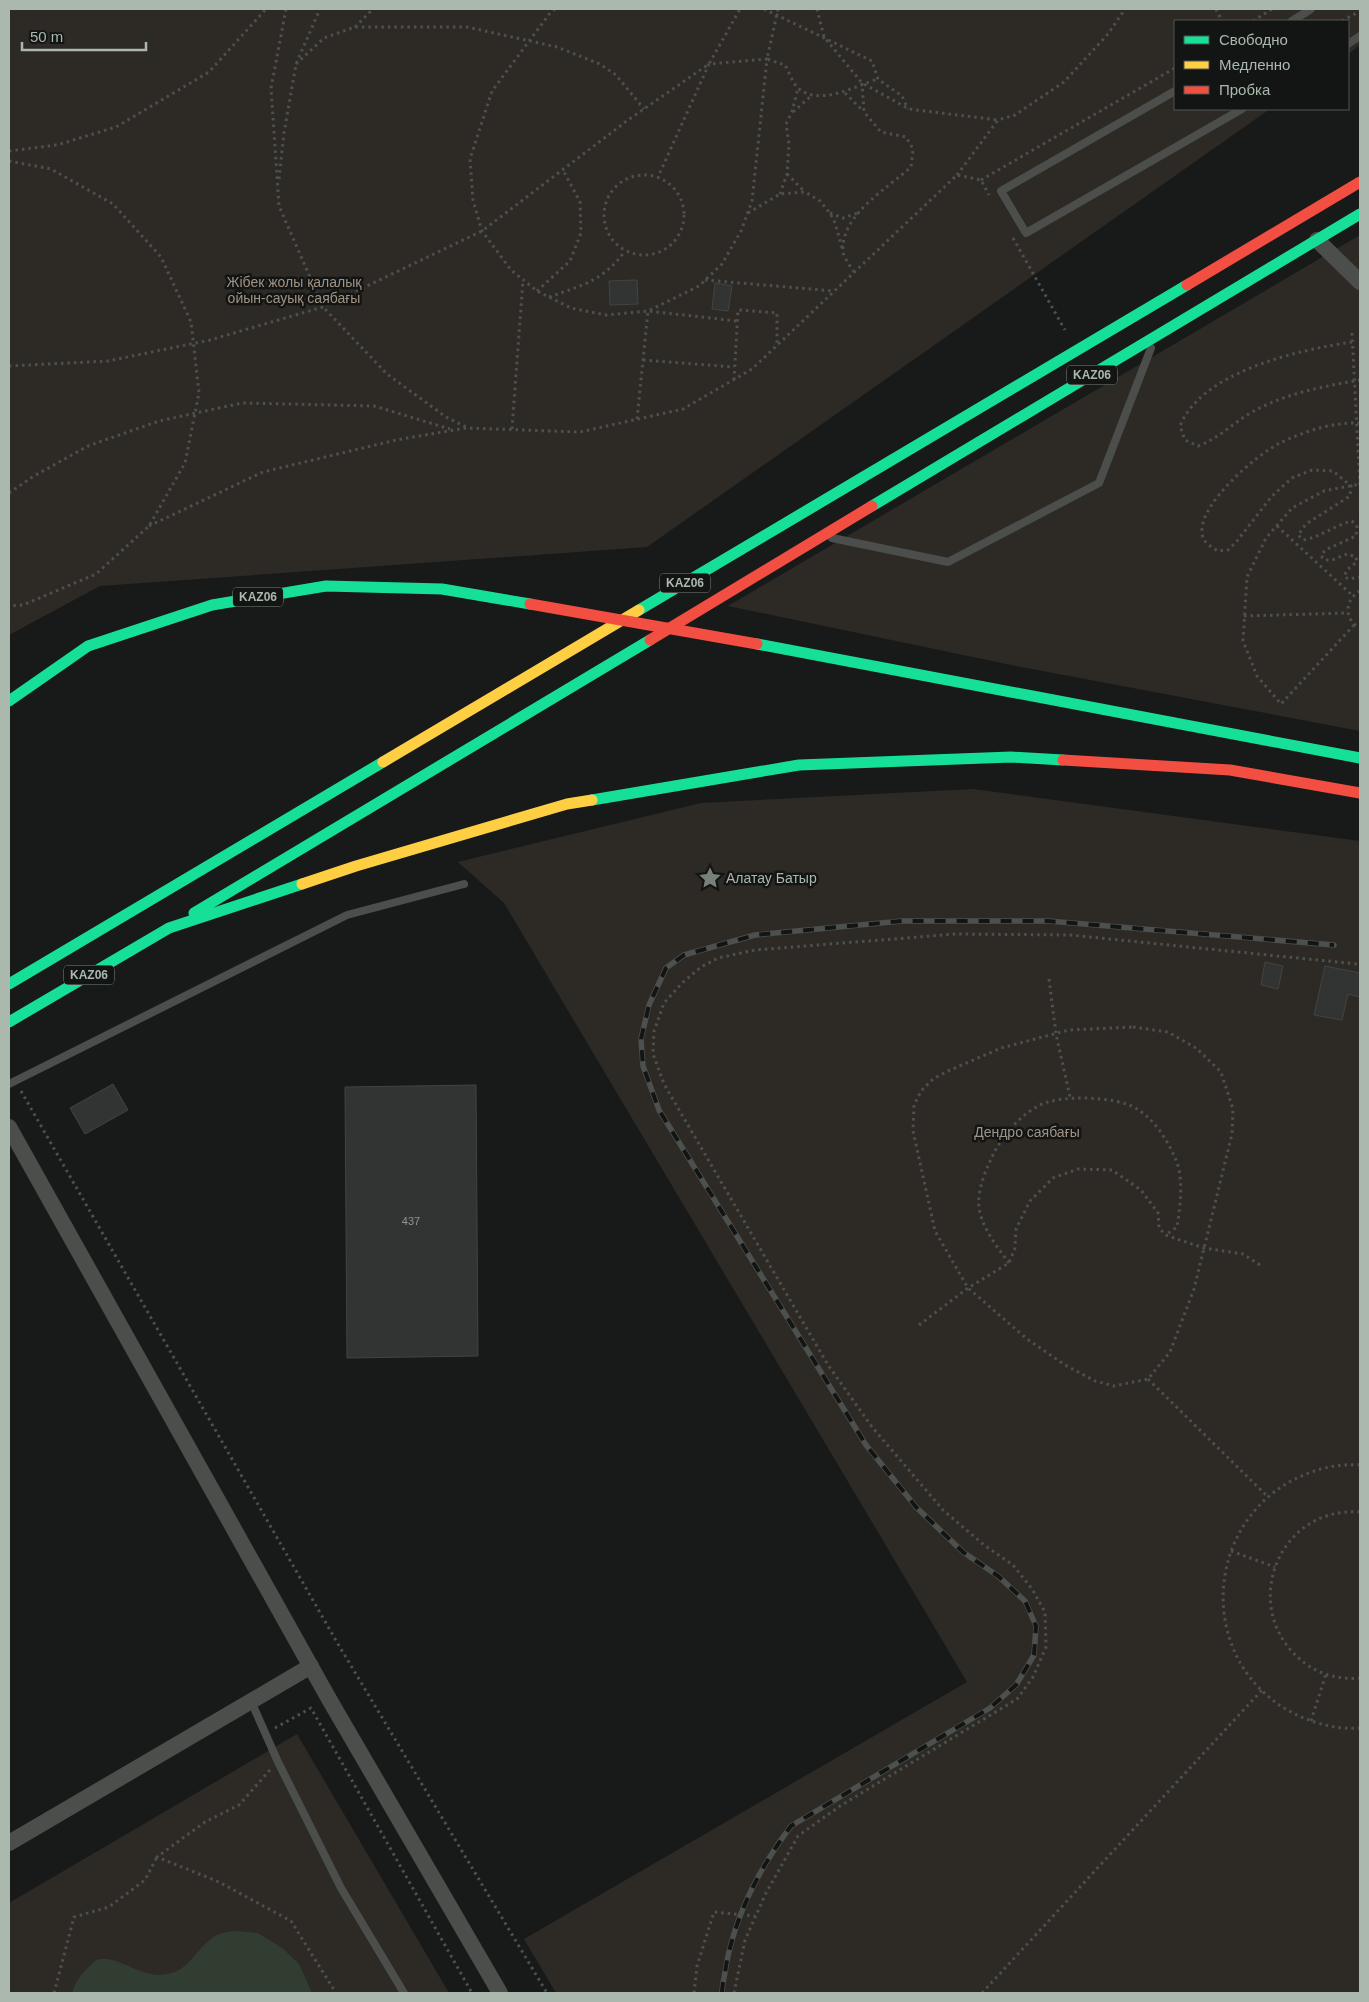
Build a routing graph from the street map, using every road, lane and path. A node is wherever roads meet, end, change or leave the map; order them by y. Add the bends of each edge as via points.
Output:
1 (266, 9) edge
2 (286, 9) edge
3 (320, 9) edge
4 (373, 9) edge
5 (555, 9) edge
6 (740, 9) edge
7 (764, 9) edge
8 (778, 9) edge
9 (817, 9) edge
10 (1125, 9) edge
11 (1272, 9) edge
12 (1311, 9) edge
13 (1360, 11) edge
14 (776, 16) junction
15 (1255, 20) edge
16 (1294, 20) edge
17 (1344, 20) edge
18 (355, 27) junction
19 (1360, 36) edge
20 (824, 37) junction
21 (529, 41) junction
22 (1349, 43) edge
23 (767, 59) junction
24 (296, 64) junction
25 (709, 64) junction
26 (1174, 69) edge
27 (878, 79) junction
28 (862, 83) junction
29 (798, 88) junction
30 (845, 92) junction
31 (1174, 93) edge
32 (811, 96) junction
33 (644, 109) junction
34 (908, 109) junction
35 (1240, 110) edge
36 (792, 112) junction
37 (864, 112) junction
38 (998, 120) junction
39 (9, 151) edge
40 (9, 161) edge
41 (563, 170) junction
42 (787, 174) junction
43 (957, 175) junction
44 (658, 177) junction
45 (981, 180) junction
46 (1360, 182) edge
47 (278, 190) junction
48 (805, 192) junction
49 (780, 194) junction
50 (990, 197) dead end
51 (830, 213) junction
52 (859, 213) junction
53 (747, 214) junction
54 (1360, 214) edge
55 (1009, 230) dead end
56 (482, 231) junction
57 (1317, 240) junction
58 (626, 251) junction
59 (843, 253) junction
60 (854, 272) junction
61 (523, 280) junction
62 (705, 280) junction
63 (1360, 282) edge
64 (537, 291) junction
65 (834, 291) junction
66 (548, 297) junction
67 (323, 307) junction
68 (648, 311) junction
69 (737, 321) junction
70 (1065, 330) dead end
71 (1352, 333) dead end
72 (1154, 338) junction
73 (1352, 342) junction
74 (194, 344) junction
75 (778, 345) junction
76 (1107, 349) junction
77 (643, 360) junction
78 (9, 366) edge
79 (734, 367) junction
80 (734, 380) junction
81 (1360, 380) edge
82 (1354, 381) junction
83 (195, 413) junction
84 (637, 419) junction
85 (1359, 423) edge
86 (466, 428) junction
87 (512, 429) junction
88 (452, 430) junction
89 (1360, 485) edge
90 (1350, 486) junction
91 (9, 493) edge
92 (149, 526) junction
93 (1276, 526) junction
94 (823, 536) junction
95 (1360, 578) edge
96 (1360, 591) edge
97 (1353, 596) junction
98 (9, 606) edge
99 (1347, 613) junction
100 (1244, 616) junction
101 (1354, 625) junction
102 (1360, 628) edge
103 (9, 701) edge
104 (1360, 758) edge
105 (1360, 793) edge
106 (464, 884) dead end
107 (169, 928) junction
108 (1357, 964) dead end
109 (1049, 979) dead end
110 (9, 984) edge
111 (9, 1022) edge
112 (1056, 1034) junction
113 (12, 1082) edge
114 (1070, 1097) junction
115 (9, 1127) edge
116 (1166, 1235) junction
117 (1204, 1248) junction
118 (1009, 1262) junction
119 (1260, 1265) dead end
120 (968, 1288) junction
121 (919, 1325) dead end
122 (1148, 1379) junction
123 (1360, 1465) edge
124 (1268, 1497) junction
125 (1360, 1512) edge
126 (1231, 1551) junction
127 (1274, 1567) junction
128 (311, 1666) junction
129 (1326, 1674) junction
130 (1360, 1678) edge
131 (1262, 1690) junction
132 (252, 1701) junction
133 (1311, 1721) junction
134 (1360, 1728) edge
135 (266, 1733) junction
136 (278, 1762) junction
137 (9, 1843) edge
138 (157, 1857) junction
139 (755, 1916) junction
140 (54, 1993) edge
141 (336, 1993) edge
142 (404, 1993) edge
143 (472, 1993) edge
144 (500, 1993) edge
145 (547, 1993) edge
146 (694, 1993) edge
147 (734, 1993) edge
148 (982, 1993) edge

1 - 39 path via 209,72 116,127 57,144
2 - 47 path via 271,88
3 - 24 path
4 - 18 path
5 - 21 path
6 - 25 path
7 - 14 path
8 - 14 path
9 - 20 path
10 - 38 path via 1108,34 1064,82 1015,116
11 - 15 path
12 - 16 lane
13 - 17 path
14 - 20 path
14 - 23 path
18 - 21 path via 467,27
18 - 24 path via 324,38
19 - 22 lane
20 - 27 path via 872,61
20 - 28 path
21 - 33 path via 557,47 600,64 616,75
21 - 56 path via 492,91 470,159 473,200
23 - 25 path
23 - 29 path via 785,65
23 - 53 path via 752,201
24 - 47 path
25 - 33 path
25 - 44 path
26 - 45 path
27 - 28 path
27 - 34 path via 902,96
28 - 30 path
28 - 34 path
28 - 37 path
29 - 32 path
29 - 36 path
30 - 32 path
30 - 37 path
31 - 35 lane via 1001,190 1026,233
32 - 36 path
33 - 41 path
34 - 38 path
36 - 42 path via 786,124 790,144
37 - 52 path via 881,132 906,137 913,149 911,167
38 - 43 path
40 - 74 path via 50,169 113,204 162,257 191,322
41 - 56 path
41 - 64 path via 580,202 581,233 570,261
42 - 48 path
42 - 49 path
43 - 45 path
43 - 60 path
44 - 58 path via 644,174 625,179 606,200 606,229
44 - 58 path via 670,184 681,200 684,209 682,228 663,250 645,255
45 - 50 path
46 - 76 main road, KАZ06
47 - 67 path via 279,206
48 - 49 path
48 - 51 path via 820,201
49 - 53 path
51 - 52 path via 843,218
51 - 59 path
52 - 59 path via 847,233
53 - 62 path via 722,264
54 - 57 main road, KАZ06
55 - 70 path
56 - 61 path
56 - 67 path
57 - 63 street
57 - 72 main road, KАZ06
58 - 66 path via 615,265 592,283
59 - 60 path
60 - 65 path
61 - 64 path
61 - 87 path
62 - 65 path
62 - 68 path
64 - 66 path
65 - 75 path
66 - 68 path via 571,308 606,315
67 - 74 path
67 - 86 path via 387,374
68 - 69 path
68 - 77 path
69 - 75 path via 738,310 777,313
69 - 79 path
71 - 73 path
72 - 76 main road, KАZ06
72 - 94 lane via 1099,483 948,562
73 - 82 path
73 - 82 path via 1275,358 1235,376 1200,397 1185,414 1180,426 1185,440 1198,446 1212,441 1246,416 1279,398
74 - 78 path via 108,361
74 - 83 path via 199,393
75 - 80 path via 752,369
76 - 94 main road, KАZ06
76 - 110 main road, KАZ06
77 - 79 path
77 - 84 path
79 - 80 path
80 - 84 path via 683,409
81 - 82 path
82 - 85 path
83 - 88 path via 242,403 374,406
83 - 91 path via 158,421 88,446
83 - 92 path via 184,463
84 - 87 path via 580,432
85 - 89 path
85 - 90 path via 1346,422 1312,430 1279,444 1244,467 1220,493 1204,518 1202,532 1206,544 1218,551 1228,550 1272,496 1292,478 1312,470 1333,471
86 - 87 path
86 - 88 path
88 - 92 path via 263,472
89 - 90 path
90 - 93 path via 1324,491 1292,508
90 - 95 path via 1350,496 1306,524 1298,535 1304,540 1315,538 1352,521 1357,527 1356,536 1326,550 1321,556 1325,560 1347,554 1356,557 1356,562 1344,576
92 - 98 path via 96,574 23,605
93 - 97 path
93 - 100 path via 1266,538 1248,576
94 - 107 main road, KАZ06
96 - 97 path
97 - 99 path
99 - 100 path
99 - 101 path
100 - 101 path via 1244,641 1257,676 1281,704
101 - 102 path
103 - 104 main road, KАZ06, bridge via 88,646 212,605 326,586 442,589 757,644
105 - 107 main road, KАZ06 via 1230,770 1010,757 799,765 567,804 356,866
106 - 113 lane via 347,915
107 - 111 main road, KАZ06
108 - 139 path via 1070,935 956,934 755,950 718,958 701,967 664,1003 654,1031 654,1054 664,1084 828,1365 872,1427 943,1510 1013,1565 1045,1612 1046,1647 1033,1677 1017,1699 840,1806 798,1836
109 - 112 path
112 - 114 path
112 - 117 path via 1069,1030 1133,1027 1168,1032 1196,1048 1221,1072 1234,1109 1232,1134
112 - 120 path via 1001,1048 933,1078 914,1105 913,1131 935,1231
113 - 145 path via 338,1644
114 - 116 path via 1102,1098 1137,1108 1159,1129 1177,1161 1182,1197 1177,1227
114 - 118 path via 1040,1105 1017,1121 993,1152 981,1182 980,1212 994,1243
115 - 128 street
116 - 117 path
116 - 118 path via 1159,1228 1158,1213 1141,1190 1112,1170 1078,1168 1053,1178 1030,1201 1016,1229 1015,1248
117 - 119 path via 1243,1254
117 - 122 path via 1194,1289 1170,1352
118 - 120 path
120 - 121 path
120 - 122 path via 1027,1339 1095,1381 1114,1386
122 - 124 path
123 - 124 path via 1317,1470 1299,1477
124 - 126 path via 1243,1526
125 - 127 path via 1338,1513 1311,1523 1289,1542
126 - 127 path
126 - 131 path via 1223,1597 1228,1634 1244,1668
127 - 129 path via 1271,1610 1281,1637 1299,1659
128 - 132 street
128 - 144 street
129 - 130 path
129 - 133 path
131 - 133 path via 1283,1708
131 - 148 path
132 - 135 lane
132 - 137 street
133 - 134 path
135 - 136 lane
135 - 143 path via 311,1708
136 - 138 path via 239,1805 205,1822
136 - 142 lane via 341,1888
138 - 140 path via 145,1880 109,1907 74,1917
138 - 141 path via 219,1882 291,1922
139 - 146 path via 714,1912 697,1966
139 - 147 path via 745,1940

